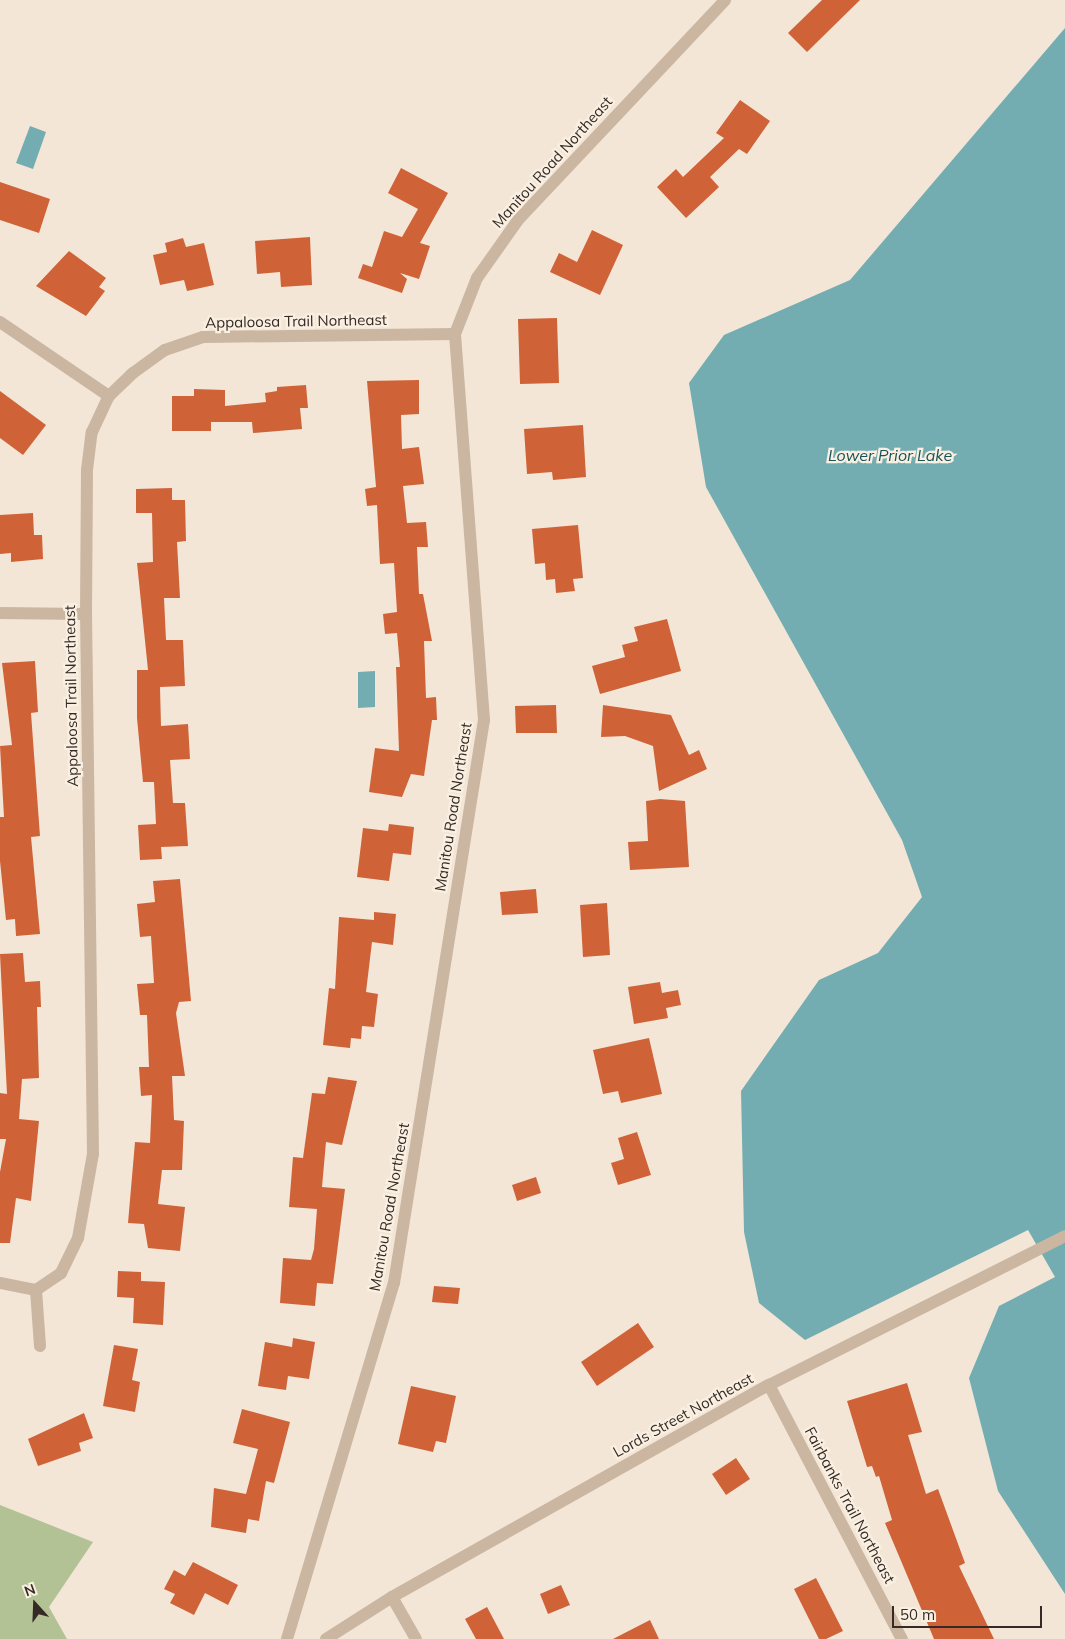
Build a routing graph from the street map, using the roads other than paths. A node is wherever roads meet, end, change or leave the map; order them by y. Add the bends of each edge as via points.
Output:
1 (725, 0) edge
2 (0, 322) edge
3 (455, 334) junction
4 (108, 396) junction
5 (0, 613) edge
6 (86, 614) junction
7 (1065, 1236) edge
8 (0, 1283) edge
9 (36, 1290) junction
10 (40, 1346) dead end
11 (770, 1385) junction
12 (392, 1597) junction
13 (287, 1639) edge
14 (326, 1639) edge
15 (416, 1639) edge
16 (902, 1639) edge

1 - 3 street, Manitou Road Northeast via 518,220 477,278
2 - 4 street
3 - 4 street, Appaloosa Trail Northeast via 203,337 165,350
3 - 13 street, Manitou Road Northeast via 484,720 394,1283
4 - 6 street, Appaloosa Trail Northeast via 92,432 87,470
5 - 6 street
6 - 9 street, Appaloosa Trail Northeast via 93,1154 78,1238 61,1273
7 - 11 street, Lords Street Northeast
8 - 9 street
9 - 10 street
11 - 12 street, Lords Street Northeast
11 - 16 street, Fairbanks Trail Northeast
12 - 14 street, Lords Street Northeast
12 - 15 street

